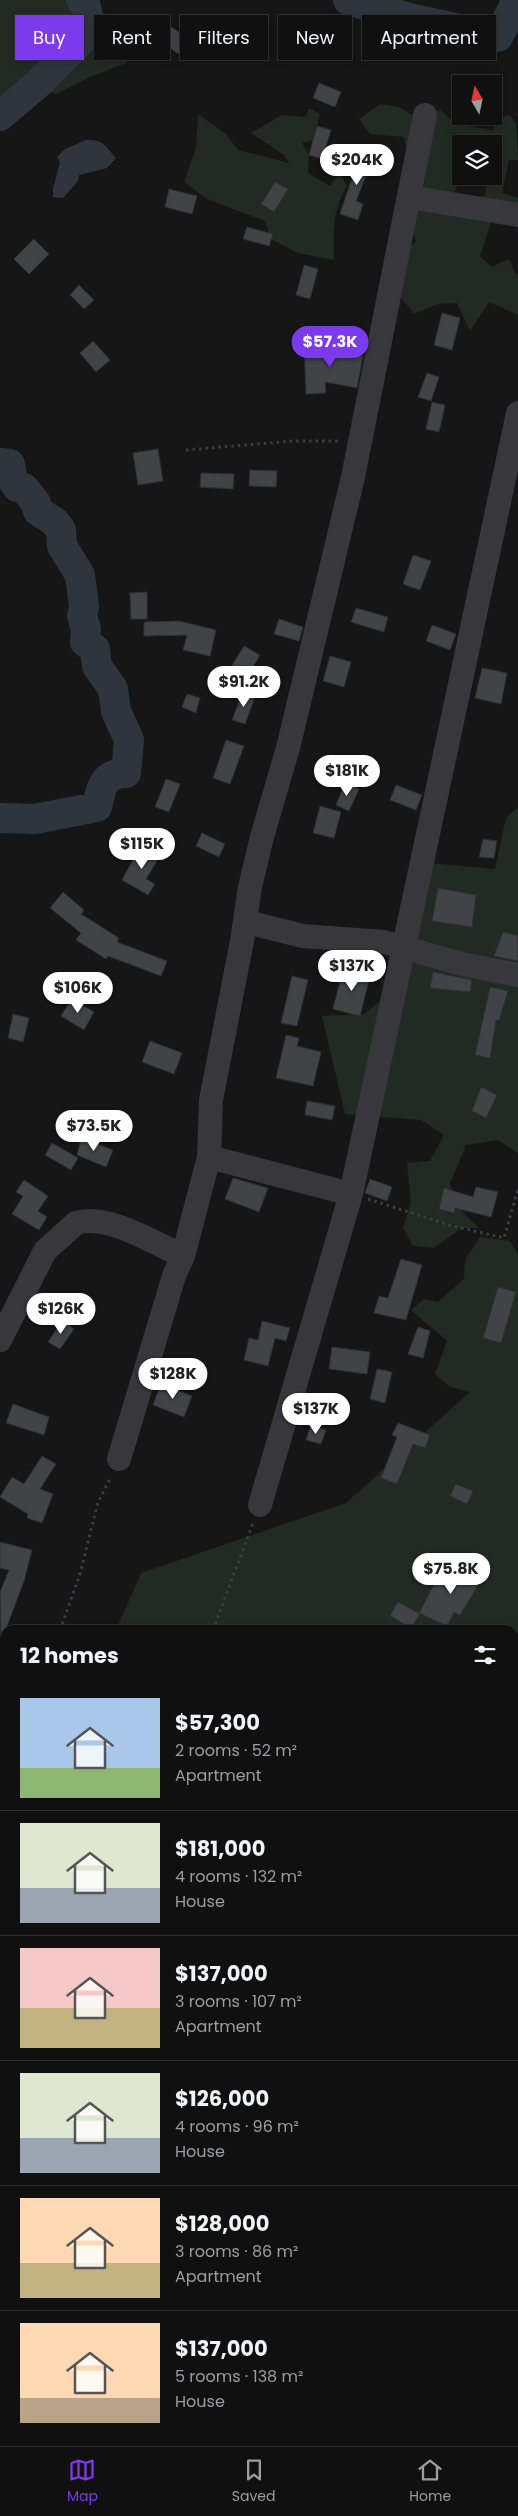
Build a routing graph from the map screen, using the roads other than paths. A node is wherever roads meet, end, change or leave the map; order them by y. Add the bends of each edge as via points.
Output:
1 (426, 114) dead end
2 (409, 196) junction
3 (518, 215) edge
4 (518, 413) edge
5 (246, 922) junction
6 (403, 946) junction
7 (518, 975) edge
8 (209, 1157) junction
9 (351, 1194) junction
10 (183, 1256) junction
11 (0, 1340) edge
12 (120, 1459) road end
13 (260, 1505) road end

1 - 2 street
2 - 3 street
2 - 5 street via 360,445 288,748 250,887
4 - 6 street
5 - 6 street via 303,936
5 - 8 street via 211,1100
6 - 7 street via 462,964
6 - 9 street
8 - 9 street
8 - 10 street
9 - 13 street
10 - 11 street via 111,1223 76,1223 44,1250
10 - 12 street via 174,1276

